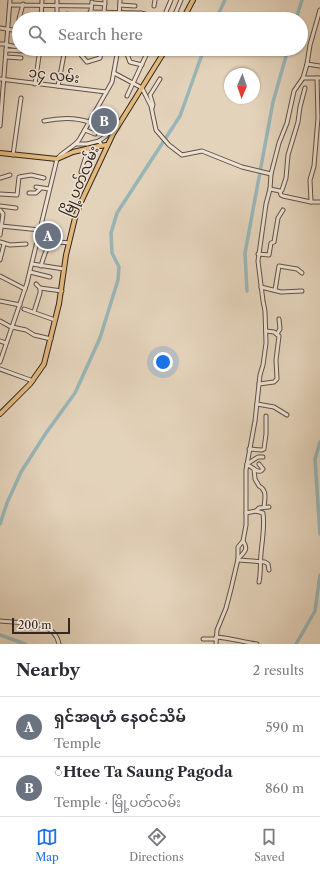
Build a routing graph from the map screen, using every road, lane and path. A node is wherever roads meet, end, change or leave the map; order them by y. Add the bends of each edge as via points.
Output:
1 (10, 0) edge
2 (20, 0) edge
3 (37, 0) edge
4 (42, 0) edge
5 (47, 0) edge
6 (57, 0) edge
7 (67, 0) edge
8 (76, 0) edge
9 (79, 0) edge
10 (120, 0) edge
11 (155, 0) edge
12 (171, 0) edge
13 (182, 0) edge
14 (193, 0) edge
15 (29, 2) edge
16 (105, 2) edge
17 (92, 3) junction
18 (10, 5) junction
19 (22, 5) junction
20 (37, 5) junction
21 (42, 5) junction
22 (47, 5) junction
23 (57, 5) junction
24 (67, 5) junction
25 (77, 5) junction
26 (120, 5) junction
27 (135, 6) dead end
28 (154, 6) dead end
29 (320, 10) edge
30 (21, 12) edge
31 (42, 12) edge
32 (56, 12) edge
33 (90, 12) edge
34 (104, 12) edge
35 (120, 12) edge
36 (166, 12) edge
37 (176, 12) edge
38 (187, 12) edge
39 (318, 24) edge
40 (0, 28) edge
41 (9, 29) junction
42 (12, 29) edge
43 (0, 44) edge
44 (7, 45) junction
45 (12, 46) edge
46 (6, 51) junction
47 (12, 52) edge
48 (39, 56) edge
49 (64, 56) edge
50 (82, 56) edge
51 (100, 56) edge
52 (117, 56) edge
53 (128, 56) edge
54 (146, 56) edge
55 (162, 56) edge
56 (6, 57) junction
57 (15, 58) joint
58 (21, 58) dead end
59 (307, 64) junction
60 (142, 65) junction
61 (320, 66) edge
62 (114, 74) junction
63 (303, 78) junction
64 (318, 78) edge
65 (160, 79) dead end
66 (0, 80) edge
67 (4, 80) junction
68 (35, 84) junction
69 (132, 84) junction
70 (58, 86) junction
71 (142, 88) junction
72 (305, 88) dead end
73 (106, 92) junction
74 (127, 96) dead end
75 (20, 98) dead end
76 (150, 104) junction
77 (152, 108) junction
78 (116, 118) dead end
79 (44, 121) dead end
80 (89, 122) junction
81 (0, 126) edge
82 (85, 130) junction
83 (95, 134) dead end
84 (162, 140) junction
85 (99, 142) junction
86 (76, 144) junction
87 (107, 145) junction
88 (102, 146) junction
89 (88, 148) junction
90 (0, 153) edge
91 (13, 155) junction
92 (57, 159) junction
93 (80, 172) dead end
94 (271, 174) junction
95 (10, 175) dead end
96 (0, 178) edge
97 (44, 178) dead end
98 (36, 187) dead end
99 (41, 188) junction
100 (50, 189) junction
101 (270, 190) junction
102 (280, 192) junction
103 (29, 193) dead end
104 (0, 194) edge
105 (311, 202) junction
106 (320, 202) edge
107 (0, 206) edge
108 (16, 208) dead end
109 (0, 210) edge
110 (283, 210) dead end
111 (1, 224) edge
112 (40, 230) junction
113 (0, 235) edge
114 (0, 242) edge
115 (69, 242) junction
116 (4, 244) junction
117 (26, 244) dead end
118 (258, 254) junction
119 (0, 260) edge
120 (32, 264) junction
121 (41, 266) junction
122 (64, 269) junction
123 (30, 272) junction
124 (302, 273) dead end
125 (0, 276) edge
126 (50, 277) dead end
127 (36, 284) dead end
128 (261, 287) junction
129 (25, 288) junction
130 (40, 288) junction
131 (275, 290) junction
132 (62, 291) junction
133 (302, 291) dead end
134 (0, 301) edge
135 (20, 305) junction
136 (24, 309) dead end
137 (34, 312) junction
138 (279, 318) dead end
139 (55, 320) junction
140 (1, 322) edge
141 (0, 326) edge
142 (12, 327) junction
143 (266, 331) junction
144 (277, 334) junction
145 (51, 339) junction
146 (0, 341) edge
147 (6, 343) junction
148 (0, 362) edge
149 (0, 369) edge
150 (33, 381) junction
151 (259, 384) junction
152 (258, 404) junction
153 (0, 414) edge
154 (287, 415) dead end
155 (266, 416) dead end
156 (255, 420) junction
157 (262, 421) junction
158 (249, 449) junction
159 (258, 457) junction
160 (263, 457) dead end
161 (248, 458) junction
162 (247, 464) junction
163 (259, 464) dead end
164 (254, 469) junction
165 (264, 506) junction
166 (269, 507) dead end
167 (256, 511) junction
168 (246, 513) junction
169 (243, 541) junction
170 (238, 560) junction
171 (261, 561) junction
172 (269, 570) dead end
173 (259, 582) dead end
174 (0, 621) edge
175 (216, 638) junction
176 (203, 639) dead end
177 (59, 644) edge
178 (216, 644) edge
179 (257, 644) edge

1 - 18 street
2 - 19 street
3 - 20 street
4 - 21 street
5 - 22 street
6 - 23 street
7 - 24 street
8 - 25 street
9 - 25 street
10 - 26 street
11 - 28 street
12 - 36 street
13 - 37 street
14 - 38 main road
15 - 19 street
15 - 20 street
16 - 17 street
16 - 34 street
17 - 25 street
17 - 33 street
18 - 19 street
18 - 41 street
19 - 30 street
20 - 21 street
21 - 22 street
21 - 31 street
22 - 23 street
23 - 24 street
23 - 32 street
24 - 25 street
26 - 27 street
26 - 35 street
29 - 39 street
39 - 59 street via 310,45
40 - 41 street
41 - 42 street
41 - 44 street
43 - 44 street
44 - 45 street
44 - 46 street
46 - 47 street
46 - 56 street
48 - 68 street
49 - 70 street
50 - 51 street via 87,62
52 - 62 street
53 - 60 street via 130,62
54 - 60 street
55 - 71 main road, မြို့ပတ်လမ်း
56 - 57 street
56 - 67 street
57 - 58 street
59 - 61 street
59 - 63 street
60 - 69 street
62 - 69 street
62 - 73 street
63 - 64 street
63 - 94 street via 294,92 290,114 280,138
64 - 105 street via 318,118 314,166 310,180
65 - 77 street via 150,95
66 - 67 street, ၁၄ လမ်း
67 - 68 street, ၁၄ လမ်း
67 - 81 street
68 - 70 street, ၁၄ လမ်း
69 - 71 street
69 - 74 street
70 - 73 street, ၁၄ လမ်း
71 - 76 street
71 - 87 main road, မြို့ပတ်လမ်း
72 - 102 street via 288,155 286,178
73 - 80 street
75 - 91 street
76 - 77 street
76 - 84 street via 154,129
77 - 84 street via 156,130
78 - 85 street via 106,136
79 - 80 street via 55,118
80 - 82 street
82 - 83 street
82 - 86 street
84 - 94 street via 183,156 205,152 242,167
85 - 86 street
85 - 88 street
86 - 92 street
87 - 88 main road
87 - 115 main road, မြို့ပတ်လမ်း via 81,202
88 - 89 main road
89 - 92 main road
89 - 93 street
90 - 91 main road
91 - 92 main road
92 - 100 street
94 - 101 street
95 - 96 street
97 - 104 street via 31,175 19,177 17,195
98 - 99 street
99 - 100 street
99 - 103 street via 36,193
100 - 112 street
101 - 102 street
101 - 118 street
102 - 105 street via 283,196
105 - 106 street
107 - 108 street
109 - 111 street via 3,214
110 - 118 street via 278,218 269,255
111 - 112 street
111 - 113 street
112 - 120 street
114 - 116 street
115 - 121 street via 48,246
115 - 122 main road, မြို့ပတ်လမ်း
116 - 117 street
116 - 119 street
118 - 128 street
120 - 121 street
120 - 123 street
121 - 122 street
122 - 132 main road, မြို့ပတ်လမ်း
123 - 126 street
123 - 129 street
124 - 131 street via 296,269 279,266
125 - 129 street
127 - 130 street
128 - 131 street
128 - 143 street
129 - 135 street
130 - 132 street
130 - 137 street
131 - 133 street
132 - 139 main road, မြို့ပတ်လမ်း
134 - 135 street
135 - 142 street
136 - 137 street
137 - 139 street
138 - 144 street via 280,329
139 - 145 main road, မြို့ပတ်လမ်း
140 - 141 street
140 - 142 street
142 - 145 street
142 - 147 street
143 - 144 street
143 - 151 street
144 - 151 street via 280,336 276,381
145 - 150 main road, မြို့ပတ်လမ်း via 44,364
146 - 147 street
147 - 148 street
149 - 150 street
150 - 153 main road, မြို့ပတ်လမ်း
151 - 152 street
152 - 154 street via 274,407
152 - 156 street
155 - 157 street
156 - 157 street
156 - 158 street
157 - 158 street via 266,434 264,449
158 - 161 street
159 - 160 street
159 - 161 street
159 - 162 street
161 - 162 street
162 - 164 street
162 - 168 street
163 - 164 street via 263,470 258,472
164 - 165 street via 255,479 265,492
165 - 166 street
165 - 167 street
167 - 168 street
167 - 171 street via 263,513 264,517
168 - 169 street
169 - 170 street via 238,547
169 - 170 street via 246,552
170 - 171 street
170 - 175 street
171 - 172 street via 267,563
171 - 173 street
174 - 177 street via 45,627 55,634
175 - 176 street
175 - 178 street
175 - 179 street

